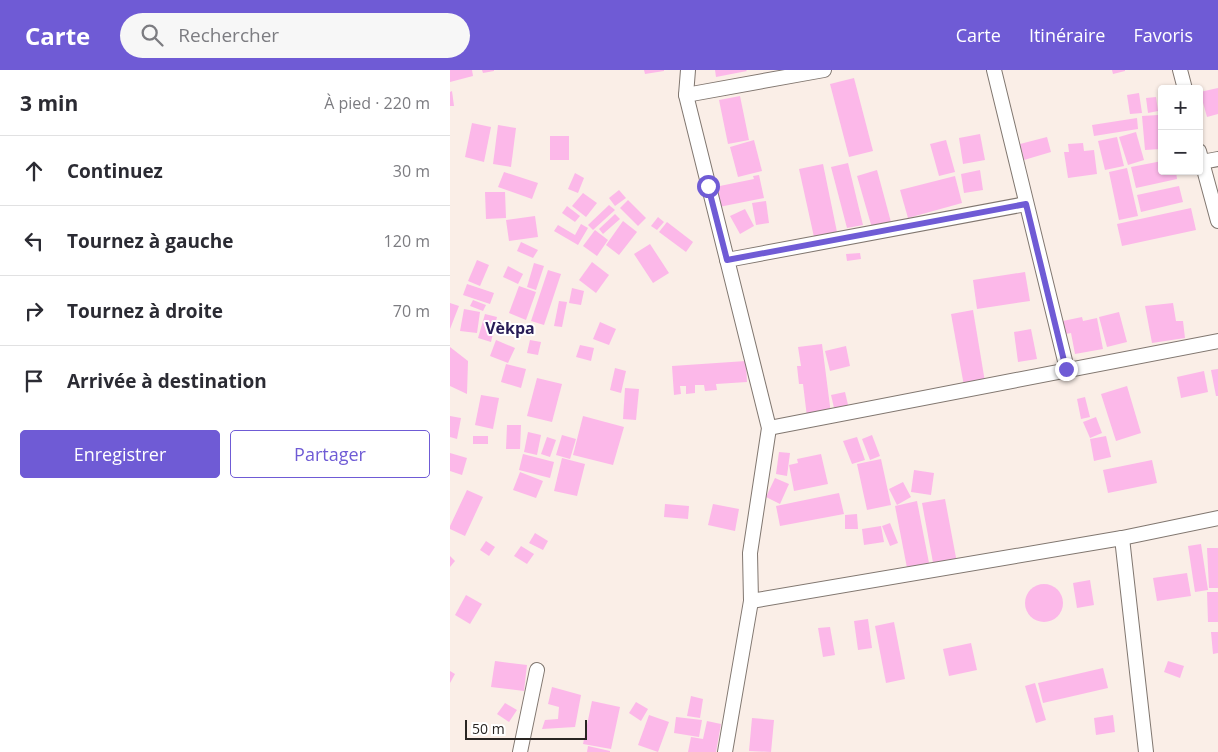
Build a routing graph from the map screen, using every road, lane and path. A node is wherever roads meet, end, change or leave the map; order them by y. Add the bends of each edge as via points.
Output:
1 (688, 70) edge
2 (824, 70) edge
3 (994, 70) edge
4 (1180, 70) edge
5 (1184, 85) edge
6 (686, 95) junction
7 (1203, 156) edge
8 (1218, 159) edge
9 (1203, 164) edge
10 (1026, 204) junction
11 (1218, 221) edge
12 (727, 260) junction
13 (1218, 341) edge
14 (1066, 369) junction
15 (769, 428) junction
16 (1218, 518) edge
17 (1122, 538) junction
18 (750, 601) junction
19 (537, 670) dead end
20 (520, 752) edge
21 (725, 752) edge
22 (1146, 752) edge

1 - 6 street
2 - 6 street
3 - 10 street
4 - 5 street
6 - 12 street
7 - 8 street
9 - 11 street
10 - 12 street
10 - 14 street
12 - 15 street
13 - 14 street
14 - 15 street
15 - 18 street via 750,553
16 - 17 street
17 - 18 street
17 - 22 street
18 - 21 street
19 - 20 street

